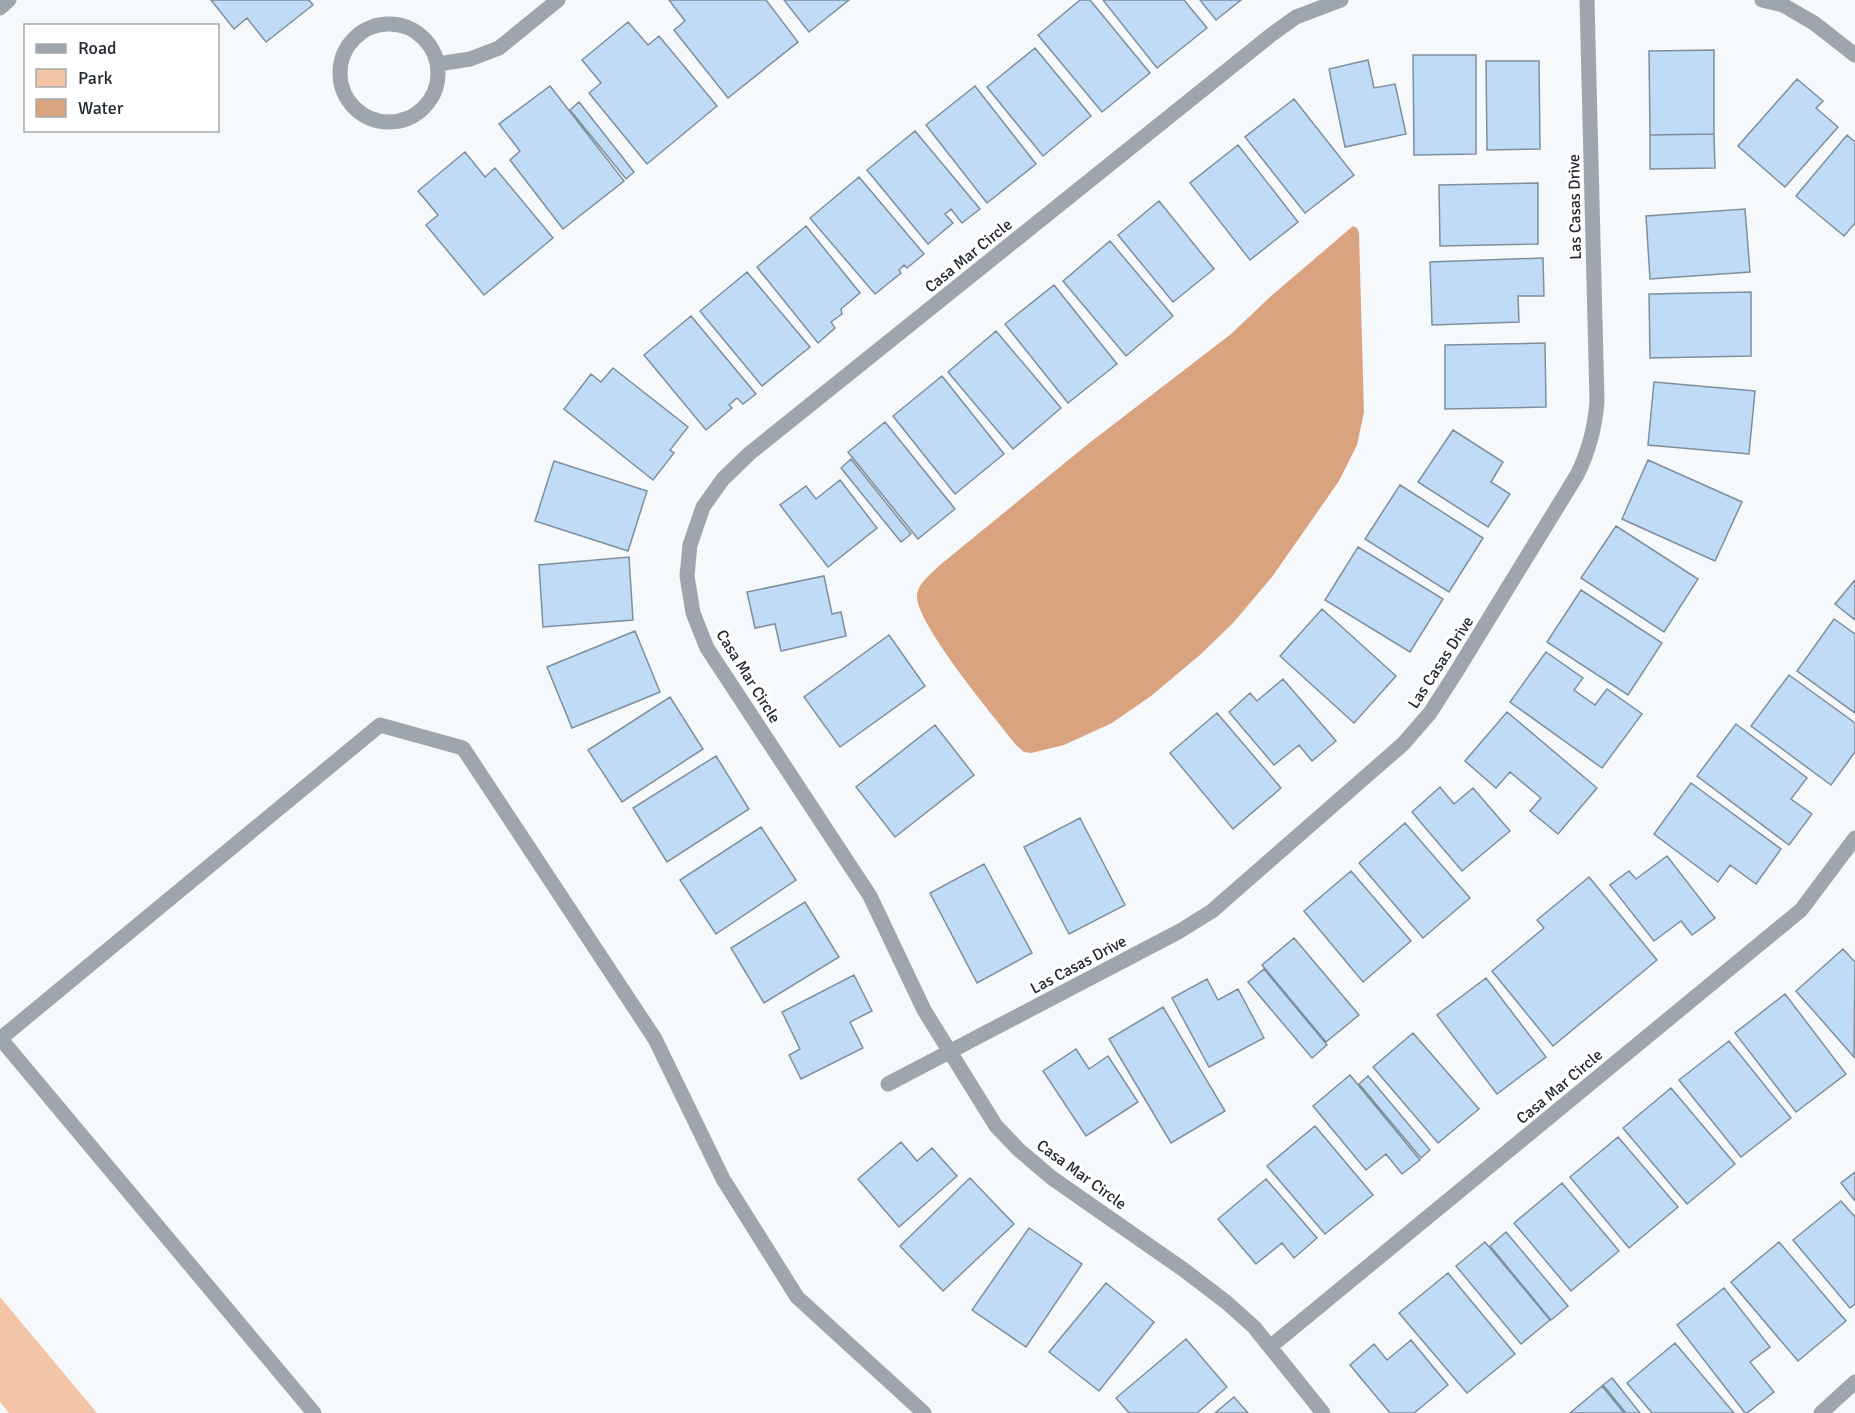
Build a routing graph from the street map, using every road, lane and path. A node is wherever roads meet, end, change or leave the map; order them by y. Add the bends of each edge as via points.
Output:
1 (9, 0) edge
2 (558, 0) edge
3 (1341, 0) edge
4 (1587, 0) edge
5 (1762, 0) edge
6 (0, 8) edge
7 (1855, 55) edge
8 (438, 64) junction
9 (1855, 838) edge
10 (0, 1038) edge
11 (950, 1052) junction
12 (888, 1084) dead end
13 (1270, 1347) junction
14 (1855, 1382) edge
15 (314, 1413) edge
16 (924, 1413) edge
17 (1323, 1413) edge
18 (1821, 1413) edge

1 - 6 street
2 - 8 street via 498,48 470,59
3 - 11 street, Casa Mar Circle via 1296,17 1271,35 750,453 723,479 703,507 690,545 687,576 693,613 707,648 870,896 924,1010
4 - 11 street, Las Casas Drive via 1597,401 1587,454 1571,485 1455,674 1403,744 1212,911
5 - 7 street via 1783,4 1807,18
8 - 8 street via 429,43 419,33 404,25 383,24 350,43 342,58 340,80 346,97 365,116 399,122 420,112 432,99 438,82
9 - 13 street, Casa Mar Circle via 1801,910
10 - 15 street
10 - 16 street via 380,725 462,748 655,1039 723,1179 797,1297
11 - 12 street, Las Casas Drive
11 - 13 street, Casa Mar Circle via 996,1126 1018,1150 1217,1296 1254,1327
13 - 17 street, Casa Mar Circle
14 - 18 street

